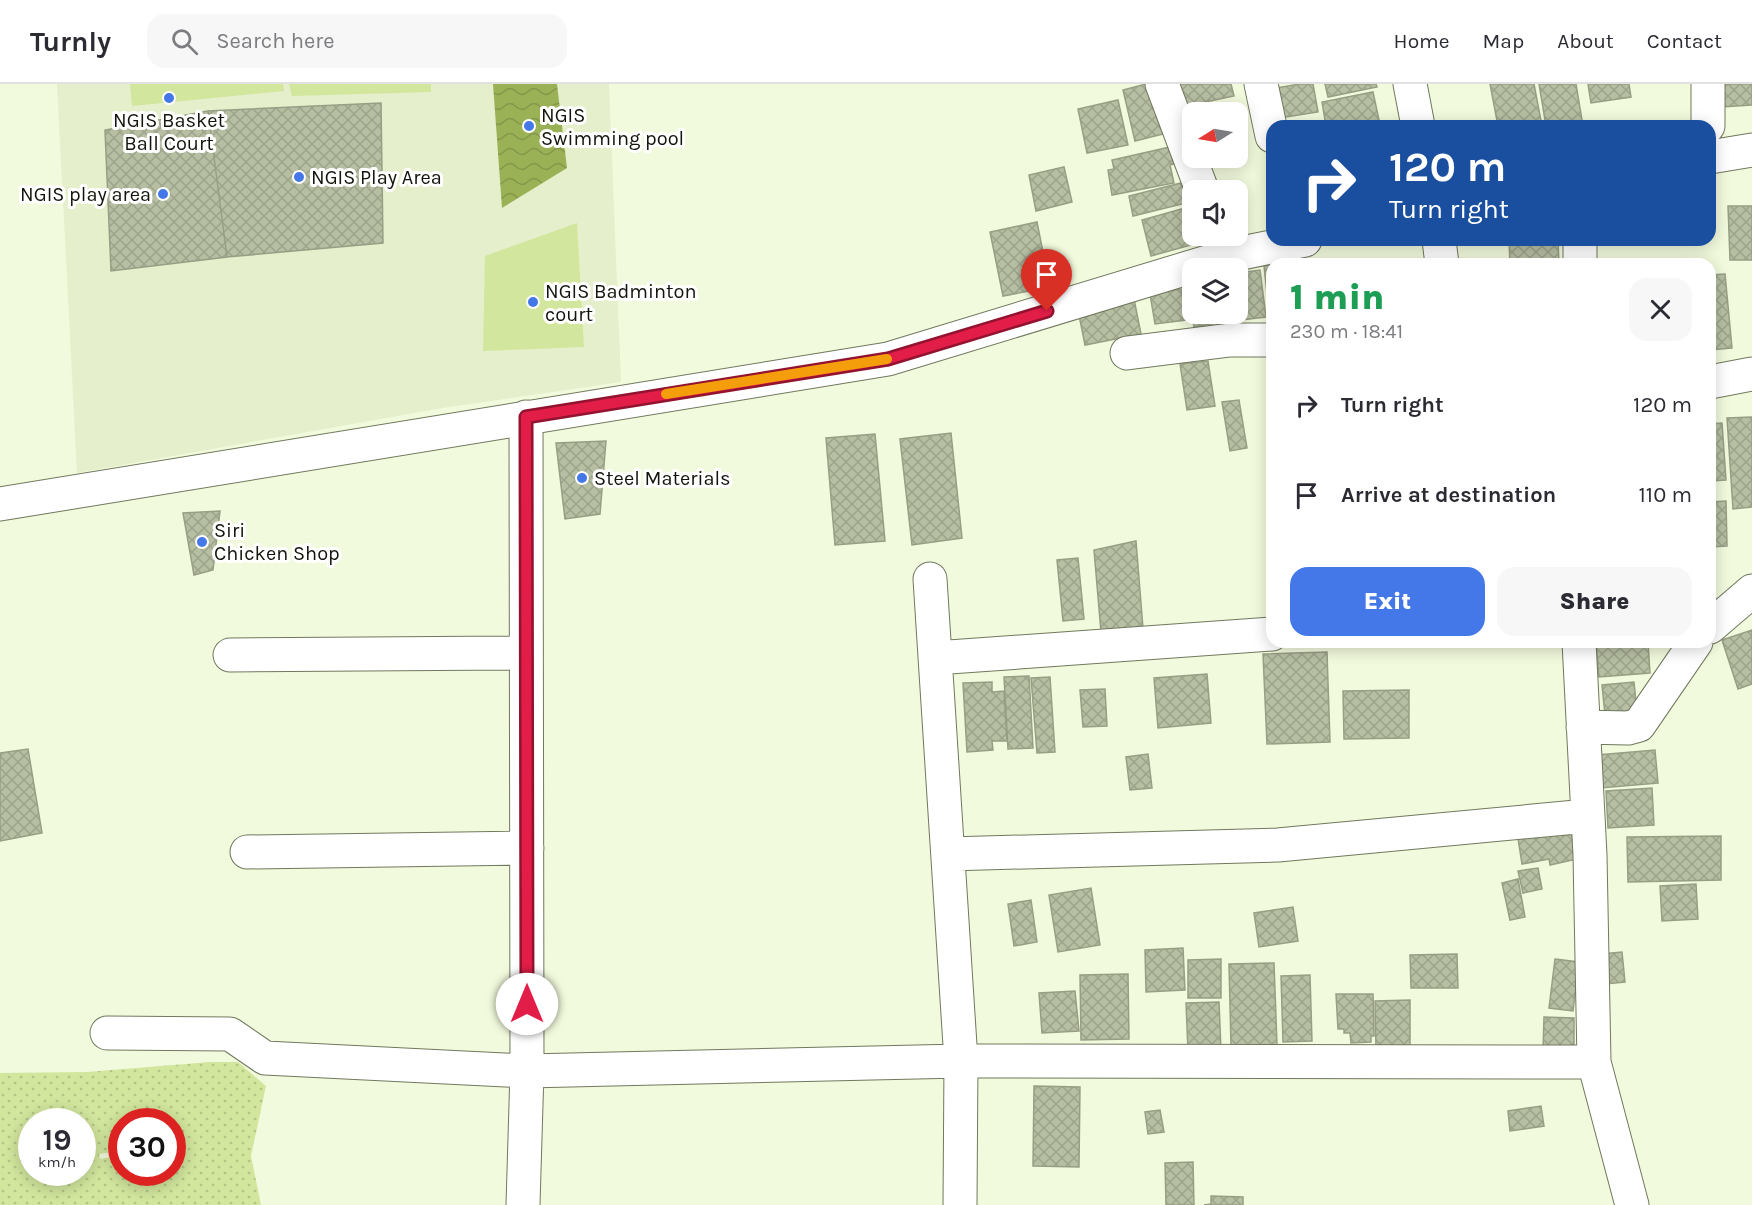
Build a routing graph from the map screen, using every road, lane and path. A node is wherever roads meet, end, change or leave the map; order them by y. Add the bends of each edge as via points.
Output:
1 (1162, 84) edge
2 (1261, 84) edge
3 (1410, 84) edge
4 (1708, 84) edge
5 (1269, 120) edge
6 (1417, 120) edge
7 (1708, 120) edge
8 (1752, 150) edge
9 (1716, 156) edge
10 (1198, 180) edge
11 (1266, 243) edge
12 (1248, 244) edge
13 (1223, 246) edge
14 (1266, 340) edge
15 (1127, 353) dead end
16 (1752, 374) edge
17 (1716, 381) edge
18 (526, 417) junction
19 (0, 504) edge
20 (930, 579) dead end
21 (1752, 591) edge
22 (1716, 622) edge
23 (1266, 634) edge
24 (1579, 648) edge
25 (1692, 648) edge
26 (526, 653) junction
27 (230, 655) dead end
28 (935, 658) junction
29 (1583, 727) junction
30 (1587, 816) junction
31 (527, 848) junction
32 (247, 852) dead end
33 (948, 854) junction
34 (107, 1033) dead end
35 (961, 1060) junction
36 (1594, 1062) junction
37 (527, 1071) junction
38 (524, 1205) edge
39 (960, 1205) edge
40 (1632, 1205) edge

1 - 10 street
2 - 5 street
3 - 6 street
4 - 7 street
8 - 9 street
11 - 12 street
13 - 18 street via 888,359
14 - 15 street via 1230,340
16 - 17 street
18 - 19 street
18 - 26 street
20 - 28 street
21 - 22 street
23 - 28 street
24 - 29 street
25 - 29 street via 1639,725
26 - 27 street
26 - 31 street
28 - 33 street
29 - 30 street
30 - 33 street via 1278,845
30 - 36 street
31 - 32 street
31 - 37 street
33 - 35 street
34 - 37 street via 230,1034 265,1058
35 - 36 street
35 - 37 street
35 - 39 street
36 - 40 street
37 - 38 street

